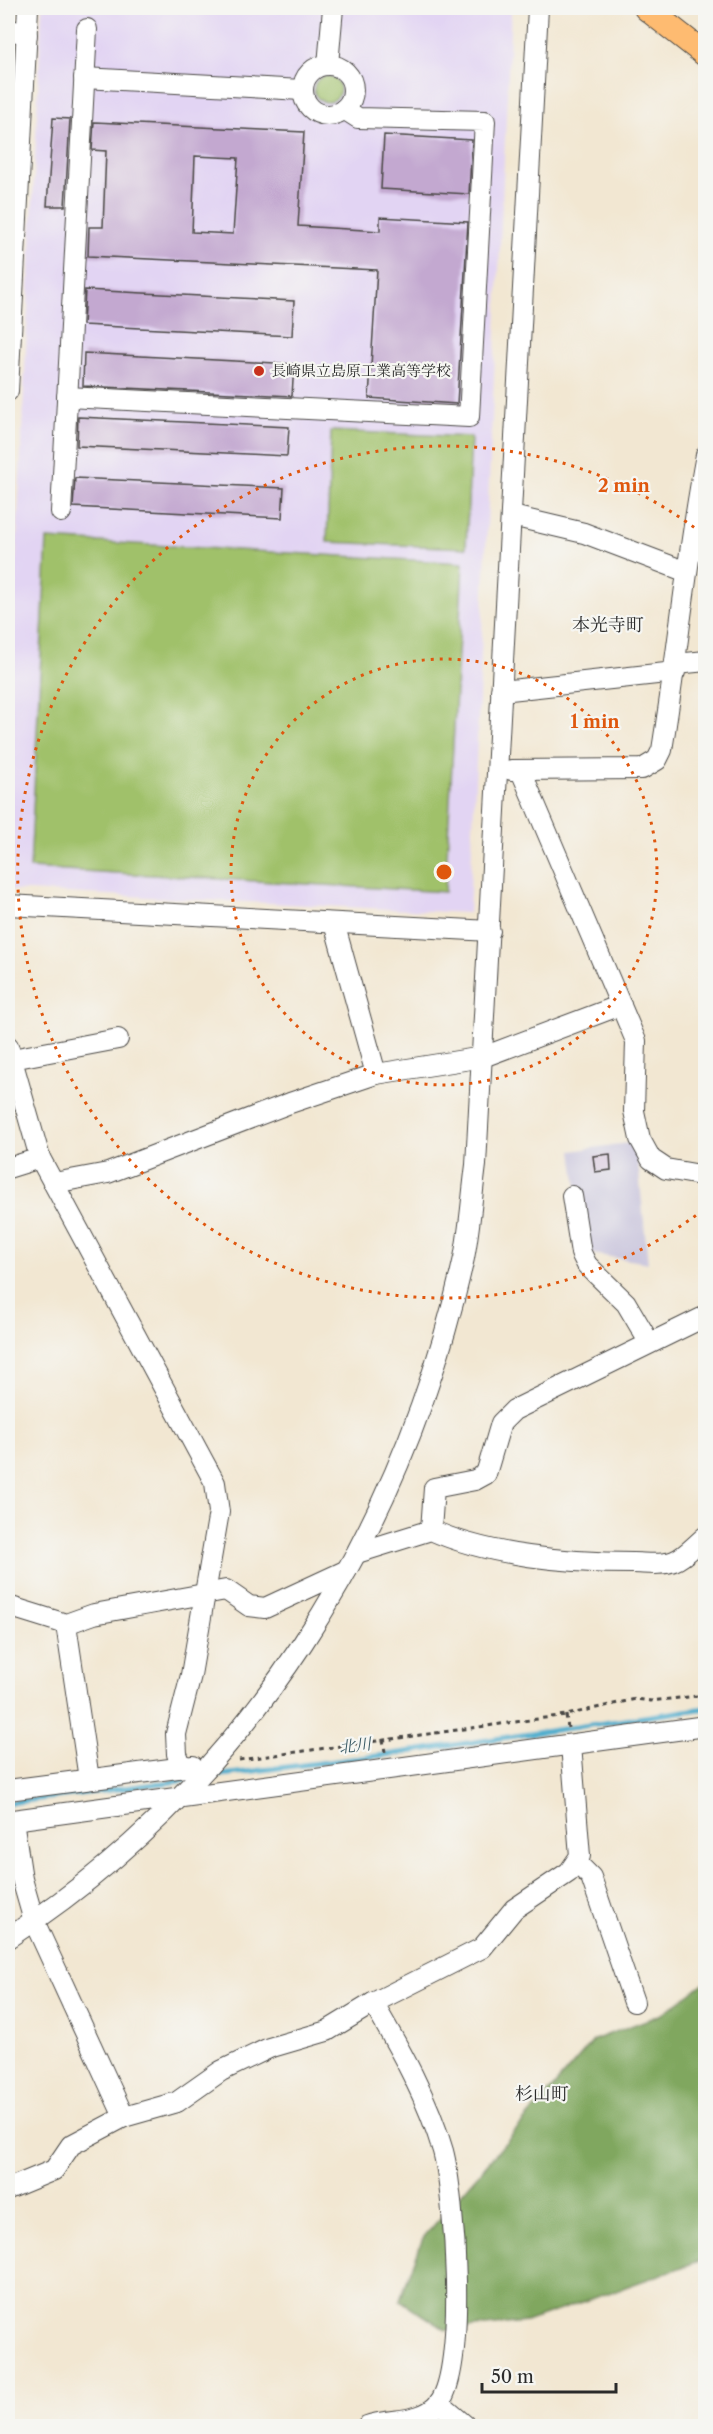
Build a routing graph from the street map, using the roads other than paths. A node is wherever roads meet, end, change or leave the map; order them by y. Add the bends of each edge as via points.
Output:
1 (28, 8) edge
2 (333, 8) edge
3 (538, 8) edge
4 (646, 8) edge
5 (8, 29) edge
6 (87, 29) dead end
7 (27, 35) junction
8 (705, 55) edge
9 (328, 64) junction
10 (84, 78) junction
11 (302, 90) junction
12 (344, 109) junction
13 (10, 301) edge
14 (8, 391) edge
15 (67, 397) junction
16 (705, 455) edge
17 (61, 512) dead end
18 (513, 516) junction
19 (699, 522) edge
20 (687, 572) junction
21 (705, 661) edge
22 (675, 668) junction
23 (501, 691) junction
24 (496, 767) junction
25 (520, 771) junction
26 (8, 905) edge
27 (334, 923) junction
28 (490, 931) junction
29 (621, 1005) junction
30 (118, 1039) dead end
31 (10, 1053) edge
32 (483, 1057) junction
33 (376, 1074) junction
34 (40, 1158) junction
35 (8, 1168) edge
36 (705, 1176) edge
37 (54, 1182) junction
38 (572, 1196) dead end
39 (704, 1320) edge
40 (649, 1342) junction
41 (431, 1530) junction
42 (705, 1536) edge
43 (357, 1553) junction
44 (347, 1570) junction
45 (207, 1594) junction
46 (8, 1606) edge
47 (66, 1624) junction
48 (705, 1726) edge
49 (571, 1745) junction
50 (197, 1768) junction
51 (89, 1779) junction
52 (8, 1790) edge
53 (177, 1797) junction
54 (578, 1863) junction
55 (34, 1921) junction
56 (8, 1938) edge
57 (634, 2002) dead end
58 (373, 2003) junction
59 (124, 2117) junction
60 (8, 2189) edge
61 (439, 2403) junction
62 (367, 2427) edge
63 (466, 2427) edge

1 - 7 street
2 - 9 street
3 - 18 street
4 - 8 main road
5 - 7 street
6 - 10 street
7 - 13 street
9 - 11 street via 307,75
9 - 12 street via 337,66 350,78 353,94
10 - 11 street
10 - 15 street
11 - 12 street via 307,105 320,114 337,114
12 - 15 street via 358,118 485,121 469,417
13 - 14 street
15 - 17 street
16 - 19 street
18 - 20 street via 584,533
18 - 23 street
19 - 20 street
20 - 22 street
21 - 22 street
22 - 23 street
22 - 25 street via 662,750 651,766 642,770
23 - 24 street
24 - 25 street
24 - 28 street
25 - 29 street
26 - 27 street
27 - 28 street
27 - 33 street
28 - 32 street
29 - 32 street
29 - 36 street via 636,1041 634,1111 640,1139 651,1159 666,1169
30 - 31 street
31 - 34 street
32 - 33 street
32 - 43 street via 467,1232 447,1324 392,1482
33 - 37 street via 108,1173
34 - 35 street
34 - 37 street
37 - 45 street via 215,1483 219,1512
38 - 40 street via 584,1259 626,1303
39 - 40 street
40 - 41 street via 514,1410 501,1423 486,1474 434,1488
41 - 42 street via 491,1549 604,1563 672,1562
41 - 43 street
43 - 44 street
44 - 45 street via 265,1608 249,1606 226,1590
44 - 50 street via 304,1645 266,1699
45 - 47 street via 94,1614
45 - 50 street via 176,1734 177,1754
46 - 47 street
47 - 51 street
48 - 49 street
49 - 53 street
49 - 54 street via 582,1849
50 - 51 street
50 - 53 street
51 - 52 street
53 - 55 street via 93,1875
53 - 55 street via 14,1820 22,1879
54 - 57 street via 591,1877
54 - 58 street via 514,1910 482,1948
55 - 56 street
55 - 59 street
58 - 59 street via 327,2031 269,2048 221,2071 177,2102
58 - 61 street via 407,2061 443,2152 456,2258 454,2362 450,2382
59 - 60 street via 71,2145 54,2169
61 - 62 street via 417,2416
61 - 63 street

